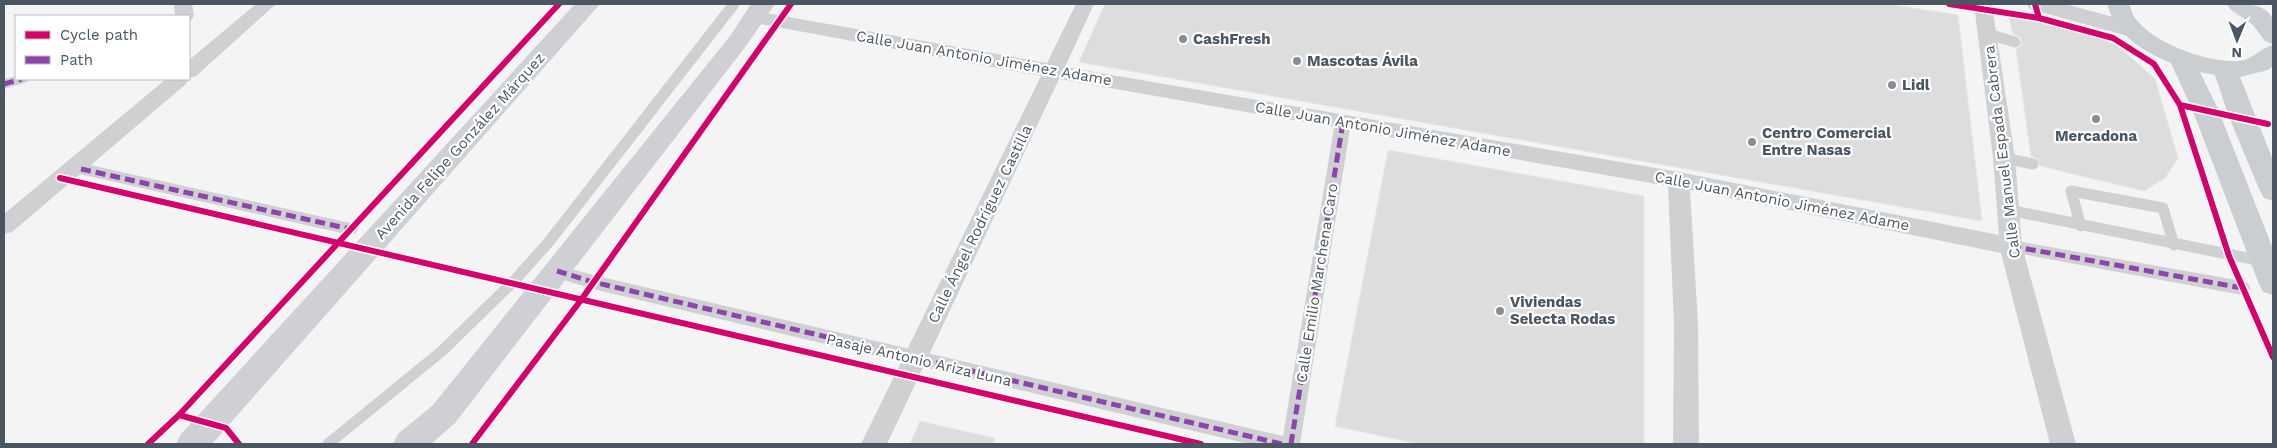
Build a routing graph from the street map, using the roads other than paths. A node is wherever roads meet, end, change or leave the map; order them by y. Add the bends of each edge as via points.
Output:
1 (266, 4) edge
2 (588, 4) edge
3 (1085, 4) edge
4 (1983, 4) edge
5 (2038, 4) edge
6 (2118, 4) edge
7 (2238, 4) edge
8 (751, 8) edge
9 (2131, 29) junction
10 (1988, 34) junction
11 (2273, 36) edge
12 (2015, 42) dead end
13 (2273, 53) edge
14 (2181, 58) junction
15 (190, 67) edge
16 (2225, 68) junction
17 (1054, 70) junction
18 (18, 80) edge
19 (175, 80) edge
20 (4, 84) edge
21 (1343, 122) junction
22 (2004, 158) junction
23 (2033, 164) dead end
24 (81, 169) dead end
25 (1679, 180) junction
26 (2273, 191) edge
27 (2009, 210) junction
28 (4, 226) edge
29 (2081, 226) junction
30 (350, 229) dead end
31 (2011, 246) junction
32 (2174, 246) junction
33 (2262, 260) junction
34 (558, 271) junction
35 (2273, 284) edge
36 (2242, 288) dead end
37 (915, 359) junction
38 (192, 444) edge
39 (328, 444) edge
40 (409, 444) edge
41 (874, 444) edge
42 (1282, 444) edge
43 (1292, 444) edge
44 (1686, 444) edge
45 (2063, 444) edge

1 - 15 street
2 - 38 main road, Avenida Felipe González Márquez
3 - 17 street, Calle Ángel Rodríguez Castilla
4 - 10 street, Calle Manuel Espada Cabrera
5 - 9 street
6 - 9 main road via 2118,11
7 - 11 main road via 2261,20
8 - 17 street, Calle Juan Antonio Jiménez Adame
8 - 34 main road
8 - 39 lane via 512,283 442,351
9 - 14 main road via 2151,44
10 - 12 lane
10 - 22 street, Calle Manuel Espada Cabrera
13 - 16 main road via 2270,60 2254,67
14 - 16 main road
14 - 33 main road via 2205,109
16 - 26 main road
17 - 21 street, Calle Juan Antonio Jiménez Adame
17 - 37 street, Calle Ángel Rodríguez Castilla
18 - 20 street
19 - 28 street
21 - 25 street, Calle Juan Antonio Jiménez Adame
21 - 43 street, Calle Emilio Marchena Caro
22 - 23 lane
22 - 27 street, Calle Manuel Espada Cabrera
24 - 30 street
25 - 31 street, Calle Juan Antonio Jiménez Adame
25 - 44 street via 1686,324
27 - 29 lane
27 - 31 street, Calle Manuel Espada Cabrera
29 - 32 lane
29 - 32 lane via 2072,191 2163,208
31 - 36 street
31 - 45 street, Calle Manuel Espada Cabrera
32 - 33 lane
33 - 35 main road
34 - 37 street, Pasaje Antonio Ariza Luna
34 - 40 main road via 444,414
37 - 41 street, Calle Ángel Rodríguez Castilla
37 - 42 street, Pasaje Antonio Ariza Luna

